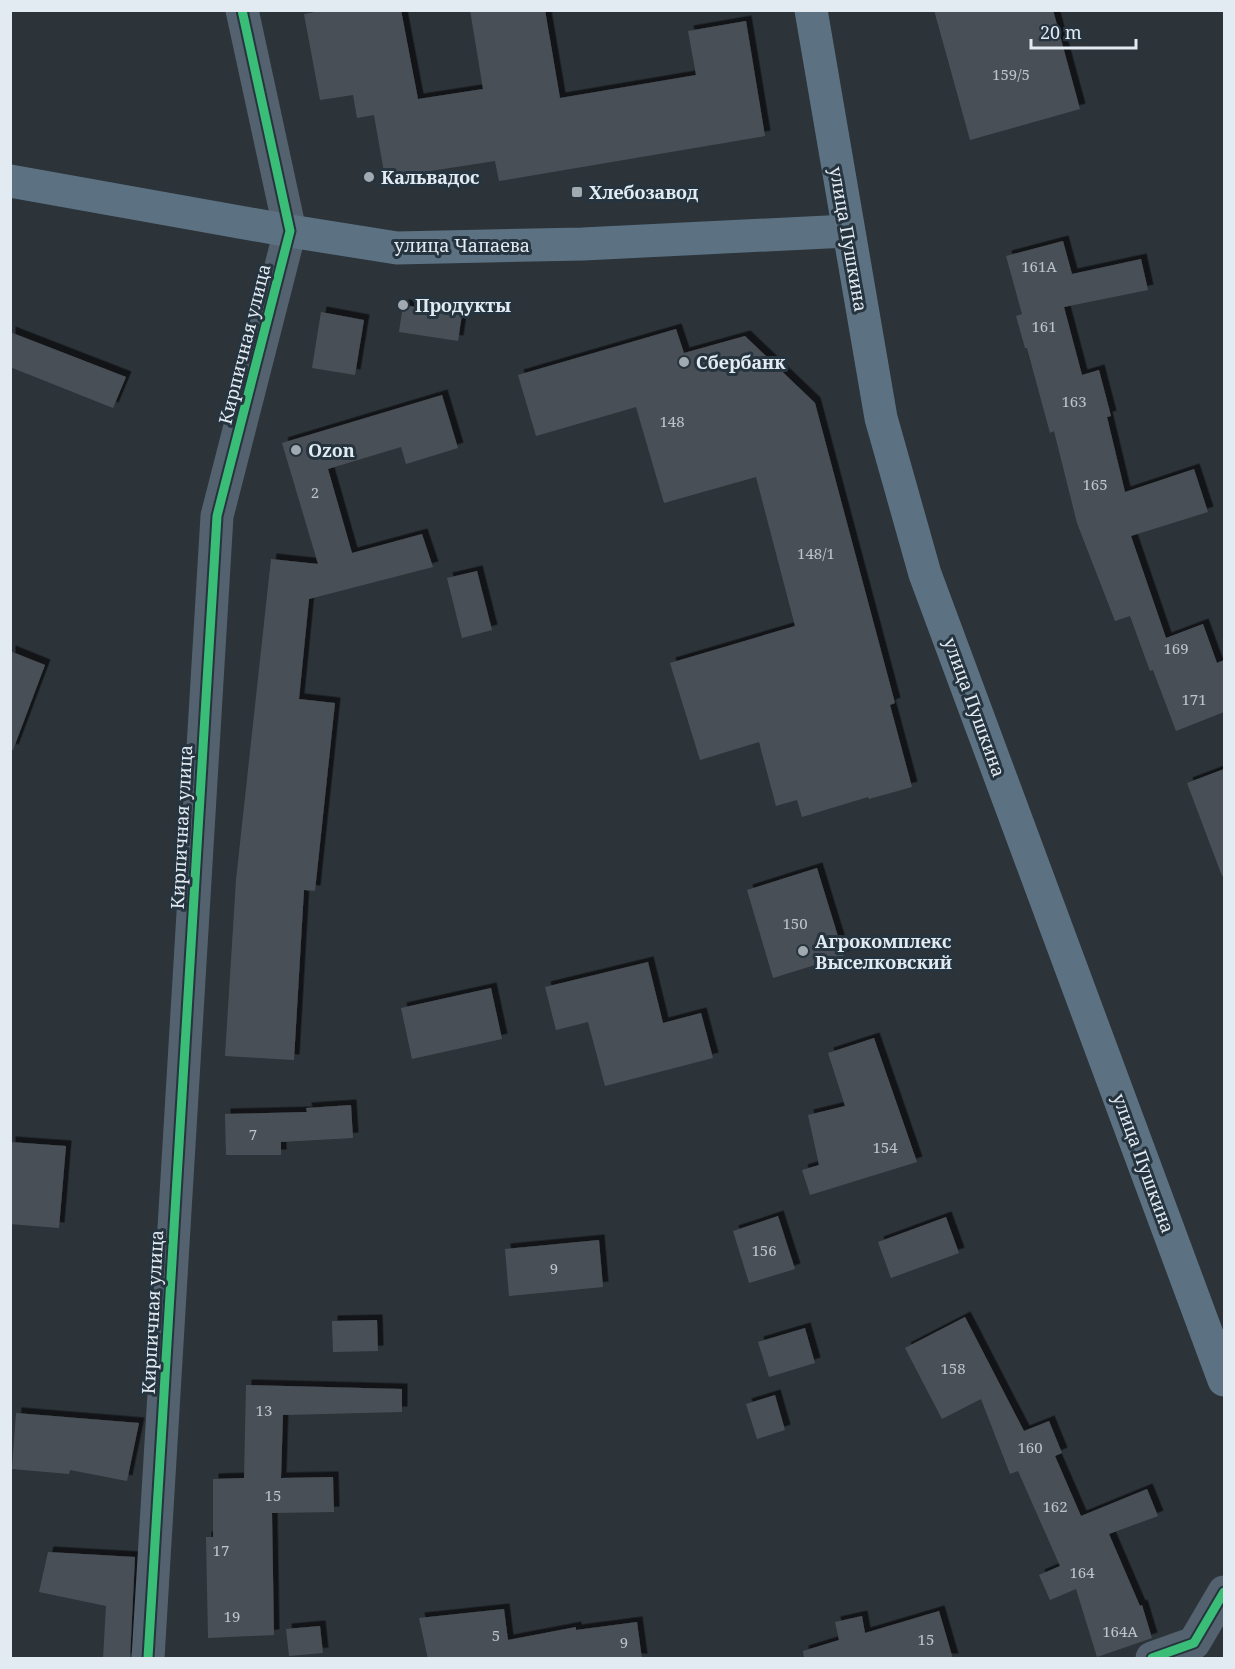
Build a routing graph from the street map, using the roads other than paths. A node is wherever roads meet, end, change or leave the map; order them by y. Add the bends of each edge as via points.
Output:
1 (242, 10) edge
2 (811, 10) edge
3 (10, 181) edge
4 (290, 231) junction
5 (847, 231) junction
6 (1224, 1380) edge
7 (1224, 1592) edge
8 (148, 1659) edge
9 (1152, 1659) edge

1 - 4 street, Кирпичная улица
2 - 5 main road, улица Пушкина
3 - 4 main road, улица Чапаева
4 - 5 main road, улица Чапаева via 397,248 583,244
4 - 8 street, Кирпичная улица via 216,516
5 - 6 main road, улица Пушкина via 880,418 926,574
7 - 9 street via 1194,1643

